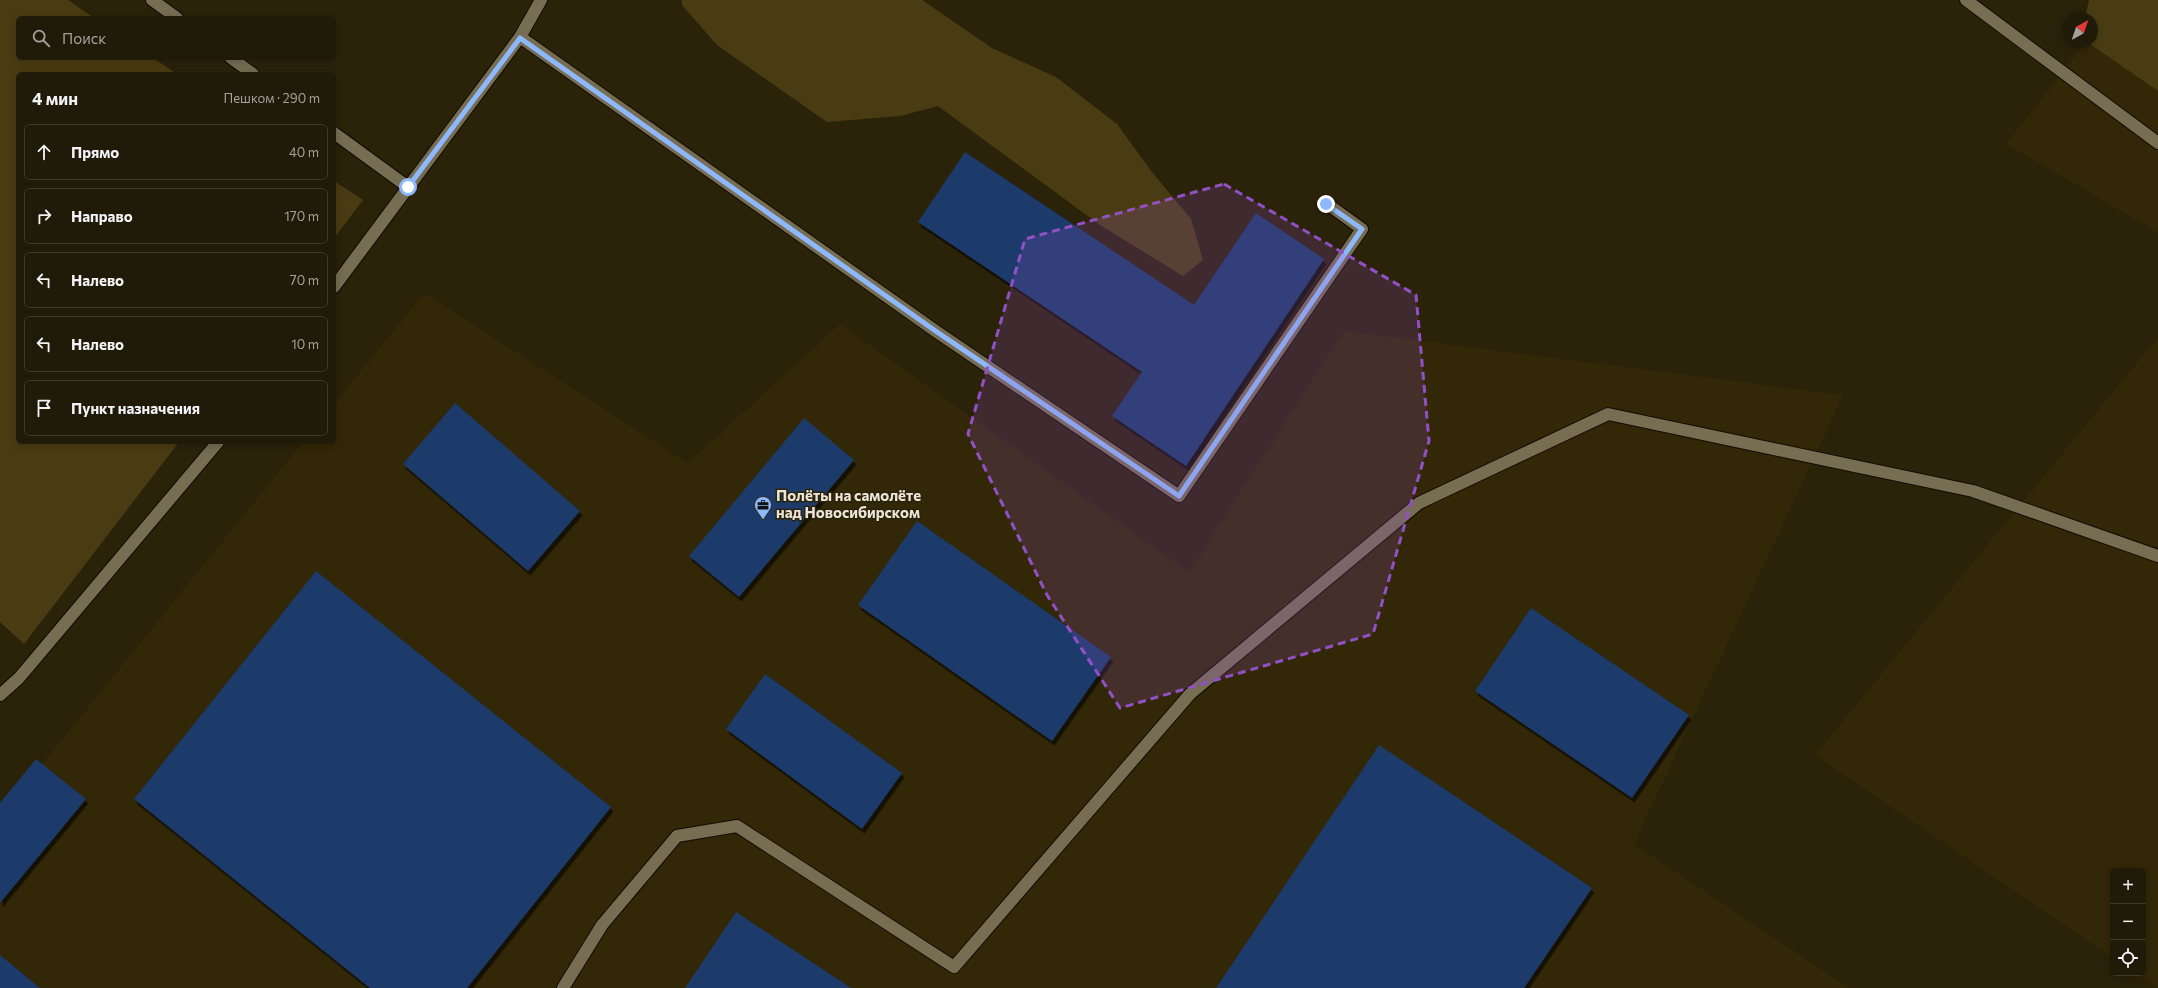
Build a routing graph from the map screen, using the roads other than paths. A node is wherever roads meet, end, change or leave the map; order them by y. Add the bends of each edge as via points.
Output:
1 (152, 0) edge
2 (541, 0) edge
3 (1966, 0) edge
4 (173, 16) edge
5 (520, 38) junction
6 (234, 60) edge
7 (250, 72) edge
8 (336, 134) edge
9 (2158, 143) edge
10 (408, 187) junction
11 (1326, 204) dead end
12 (336, 284) edge
13 (216, 444) edge
14 (2158, 556) edge
15 (0, 695) edge
16 (563, 988) edge

1 - 4 lane
2 - 5 lane
3 - 9 lane
5 - 10 lane
5 - 11 lane via 937,332 1179,496 1362,229
6 - 7 lane
8 - 10 lane
10 - 12 lane
13 - 15 lane via 18,678
14 - 16 lane via 1973,491 1608,414 1419,503 1190,694 954,967 736,826 677,836 602,925

